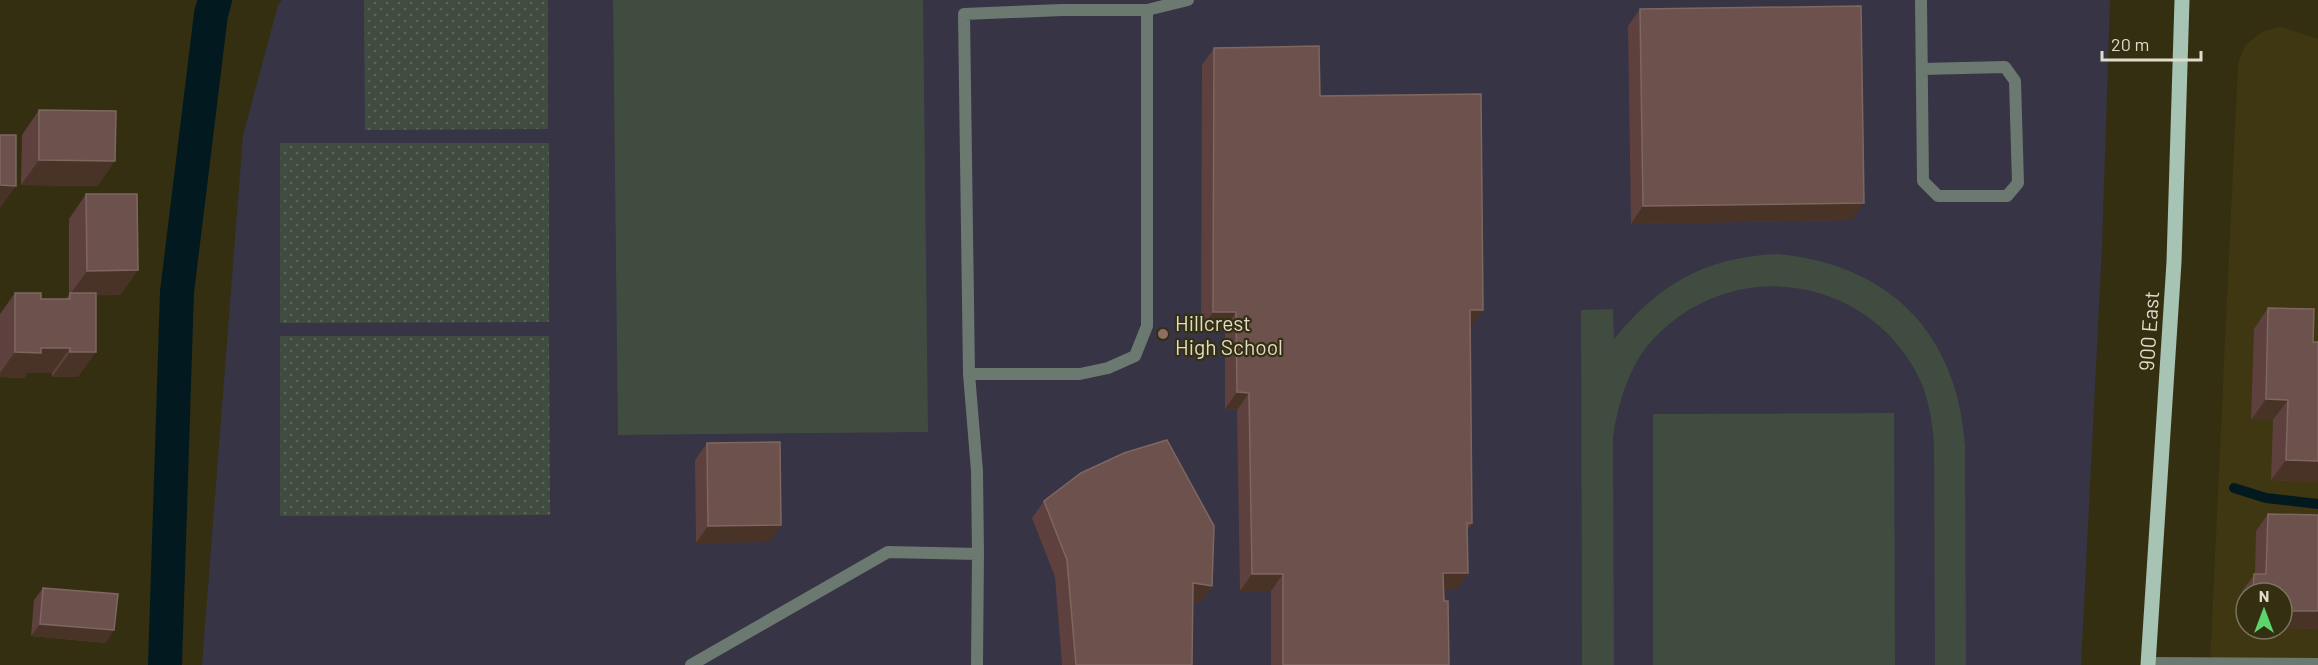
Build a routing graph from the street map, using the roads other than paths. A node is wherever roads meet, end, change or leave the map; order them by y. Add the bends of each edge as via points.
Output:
1 (1188, 0) edge
2 (1921, 0) edge
3 (2182, 0) edge
4 (1147, 10) junction
5 (1922, 69) junction
6 (969, 374) junction
7 (978, 554) junction
8 (2148, 664) edge
9 (2318, 664) edge
10 (691, 665) edge
11 (977, 665) edge

1 - 4 lane
2 - 5 lane
3 - 8 main road, 900 East via 2174,262
4 - 6 lane via 1148,326 1135,356 1108,368 1080,374
4 - 6 lane via 964,14
5 - 5 lane via 1923,181 1938,196 2007,196 2018,183 2015,81 2005,67
6 - 7 lane via 977,471
7 - 10 lane via 888,552
7 - 11 lane
8 - 9 lane

